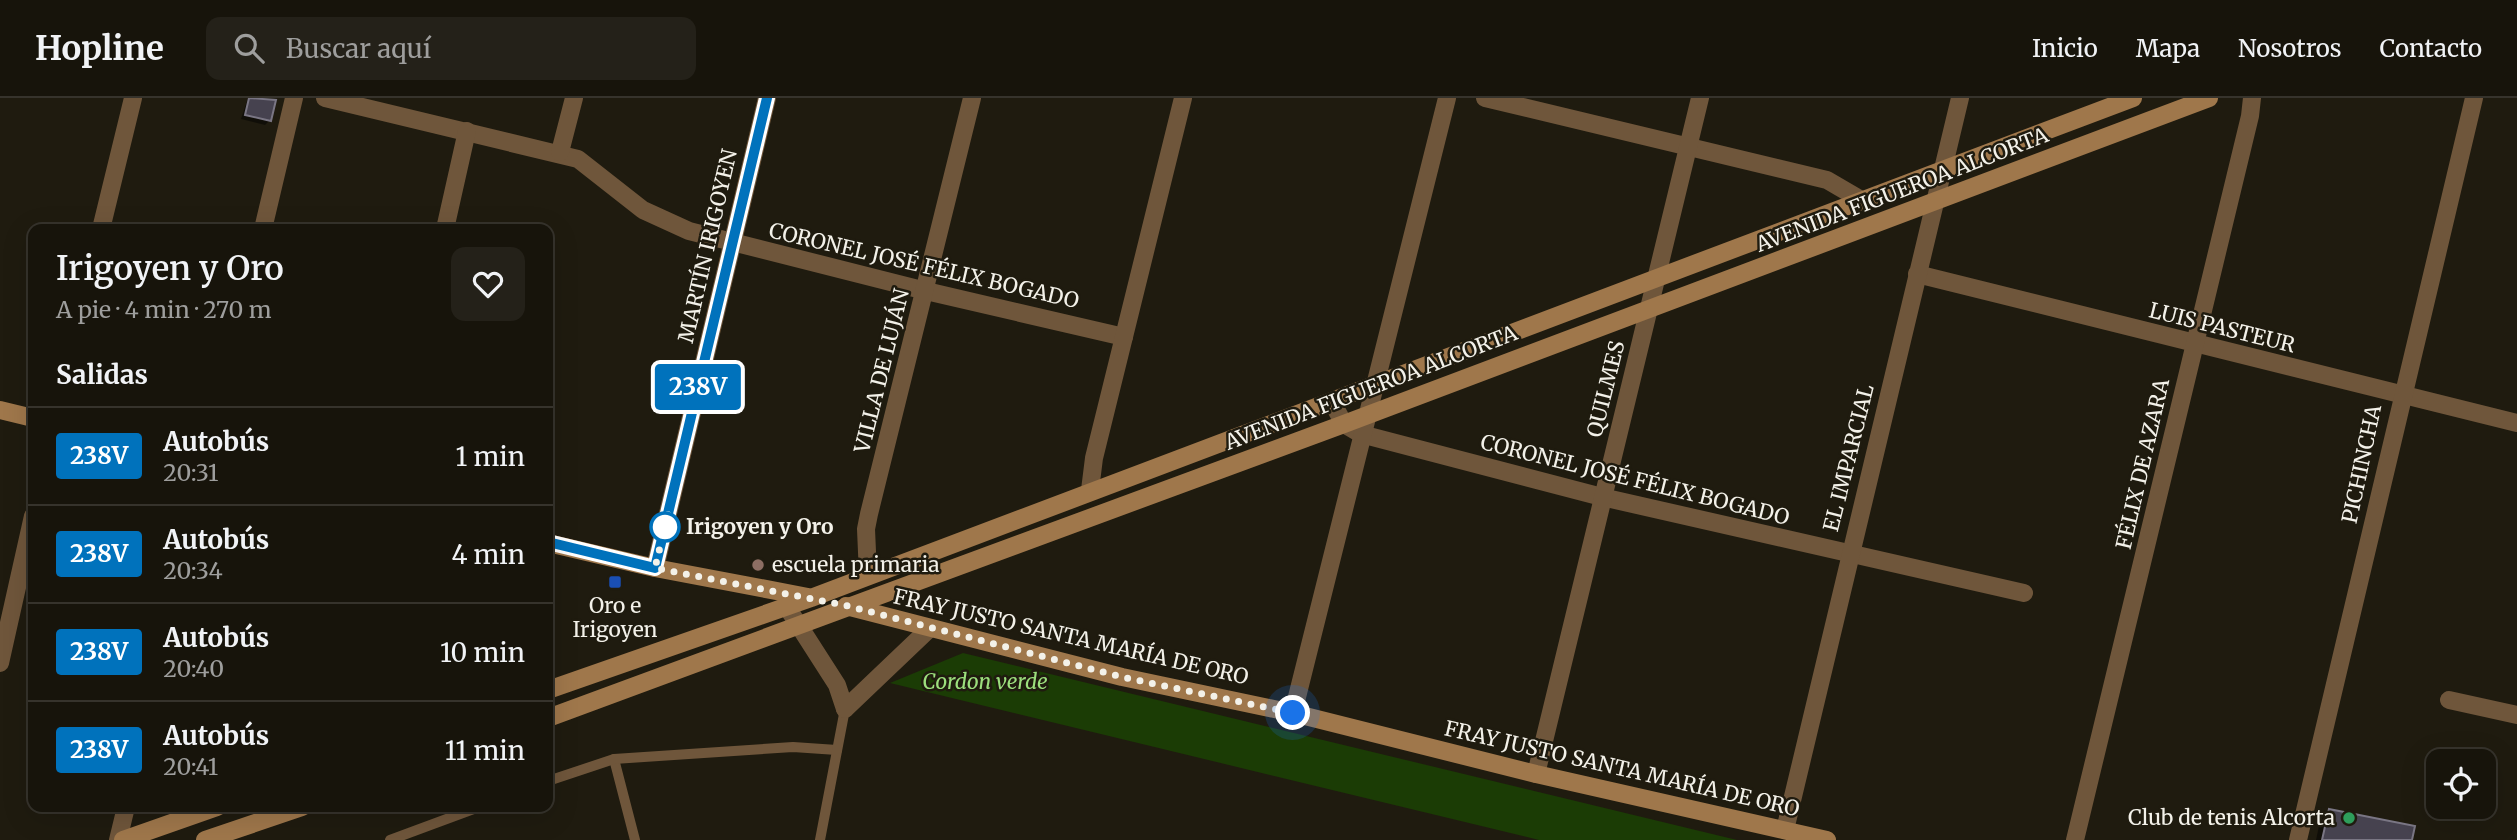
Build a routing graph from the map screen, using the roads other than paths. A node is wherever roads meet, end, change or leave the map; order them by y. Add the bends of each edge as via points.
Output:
1 (133, 98) edge
2 (294, 98) edge
3 (325, 98) edge
4 (574, 98) edge
5 (766, 98) edge
6 (972, 98) edge
7 (1183, 98) edge
8 (1447, 98) edge
9 (1485, 98) edge
10 (1700, 98) edge
11 (1959, 98) edge
12 (2133, 98) edge
13 (2209, 98) edge
14 (2252, 98) edge
15 (2474, 98) edge
16 (467, 131) junction
17 (1689, 145) junction
18 (560, 152) junction
19 (1942, 171) junction
20 (1863, 201) junction
21 (1934, 202) junction
22 (102, 224) edge
23 (264, 224) edge
24 (446, 224) edge
25 (731, 244) junction
26 (1917, 274) junction
27 (1658, 277) junction
28 (926, 291) junction
29 (1649, 309) junction
30 (1124, 337) junction
31 (2195, 344) junction
32 (1373, 387) junction
33 (2401, 396) junction
34 (1332, 402) junction
35 (0, 410) edge
36 (1367, 414) junction
37 (28, 417) edge
38 (2517, 423) edge
39 (1344, 424) junction
40 (1362, 434) junction
41 (1090, 490) junction
42 (1602, 497) junction
43 (28, 538) edge
44 (553, 543) edge
45 (1849, 555) junction
46 (655, 568) junction
47 (868, 575) junction
48 (2024, 593) dead end
49 (811, 598) junction
50 (848, 606) junction
51 (787, 607) junction
52 (799, 626) junction
53 (930, 628) junction
54 (0, 663) edge
55 (553, 688) edge
56 (2449, 700) dead end
57 (845, 709) junction
58 (1293, 713) junction
59 (2517, 715) edge
60 (553, 716) edge
61 (837, 750) junction
62 (614, 759) junction
63 (1536, 774) junction
64 (553, 779) edge
65 (125, 812) edge
66 (202, 812) edge
67 (287, 812) edge
68 (466, 812) edge
69 (1785, 830) junction
70 (120, 840) edge
71 (205, 840) edge
72 (390, 840) edge
73 (635, 840) edge
74 (820, 840) edge
75 (1827, 840) edge
76 (2075, 840) edge
77 (2298, 840) edge

1 - 22 street
2 - 23 street
3 - 16 street, CORONEL JOSÉ FÉLIX BOGADO
4 - 18 street
5 - 25 street, MARTÍN IRIGOYEN
6 - 28 street, VILLA DE LUJÁN
7 - 30 street
8 - 32 street
9 - 17 street
10 - 17 street, QUILMES
11 - 19 street, EL IMPARCIAL
12 - 19 main road, AVENIDA FIGUEROA ALCORTA
13 - 21 main road, AVENIDA FIGUEROA ALCORTA
14 - 31 street, FÉLIX DE AZARA
15 - 33 street, PICHINCHA
16 - 18 street, CORONEL JOSÉ FÉLIX BOGADO
16 - 24 street
17 - 20 street via 1827,180
17 - 27 street, QUILMES
18 - 25 street, CORONEL JOSÉ FÉLIX BOGADO via 579,159 657,220
19 - 20 main road, AVENIDA FIGUEROA ALCORTA
19 - 21 street, EL IMPARCIAL
20 - 27 main road, AVENIDA FIGUEROA ALCORTA
21 - 26 street, EL IMPARCIAL
21 - 29 main road, AVENIDA FIGUEROA ALCORTA
25 - 28 street, CORONEL JOSÉ FÉLIX BOGADO
25 - 46 street, MARTÍN IRIGOYEN
26 - 31 street, LUIS PASTEUR
26 - 45 street, EL IMPARCIAL
27 - 29 street, QUILMES
27 - 32 main road, AVENIDA FIGUEROA ALCORTA
28 - 30 street, CORONEL JOSÉ FÉLIX BOGADO
28 - 47 street, VILLA DE LUJÁN via 867,522
29 - 36 main road, AVENIDA FIGUEROA ALCORTA
29 - 42 street, QUILMES
30 - 41 street
31 - 33 street, LUIS PASTEUR
31 - 76 street, FÉLIX DE AZARA
32 - 34 main road, AVENIDA FIGUEROA ALCORTA
32 - 36 street
33 - 38 street, LUIS PASTEUR
33 - 77 street, PICHINCHA
34 - 39 street
34 - 41 main road, AVENIDA FIGUEROA ALCORTA
35 - 37 main road
36 - 39 main road, AVENIDA FIGUEROA ALCORTA
36 - 40 street
39 - 40 street, CORONEL JOSÉ FÉLIX BOGADO
39 - 50 main road, AVENIDA FIGUEROA ALCORTA
40 - 42 street, CORONEL JOSÉ FÉLIX BOGADO
40 - 58 street
41 - 47 main road, AVENIDA FIGUEROA ALCORTA
42 - 45 street, CORONEL JOSÉ FÉLIX BOGADO
42 - 63 street, QUILMES
43 - 54 street
44 - 46 main road, FRAY JUSTO SANTA MARÍA DE ORO
45 - 48 street, CORONEL JOSÉ FÉLIX BOGADO
45 - 69 street, EL IMPARCIAL
46 - 49 main road, FRAY JUSTO SANTA MARÍA DE ORO
47 - 49 main road, AVENIDA FIGUEROA ALCORTA
49 - 50 main road, FRAY JUSTO SANTA MARÍA DE ORO
49 - 51 main road, AVENIDA FIGUEROA ALCORTA
50 - 52 main road, AVENIDA FIGUEROA ALCORTA
50 - 53 main road, FRAY JUSTO SANTA MARÍA DE ORO
51 - 52 street
51 - 55 main road, AVENIDA FIGUEROA ALCORTA
52 - 57 street via 837,685
52 - 60 main road, AVENIDA FIGUEROA ALCORTA
53 - 57 street
53 - 58 main road, FRAY JUSTO SANTA MARÍA DE ORO via 1122,677
56 - 59 street
57 - 61 lane
58 - 63 main road, FRAY JUSTO SANTA MARÍA DE ORO
61 - 62 lane via 793,747
61 - 74 lane
62 - 64 lane
62 - 73 lane
63 - 69 main road, FRAY JUSTO SANTA MARÍA DE ORO
65 - 70 street
66 - 70 main road
67 - 71 main road
68 - 72 lane
69 - 75 main road, FRAY JUSTO SANTA MARÍA DE ORO

